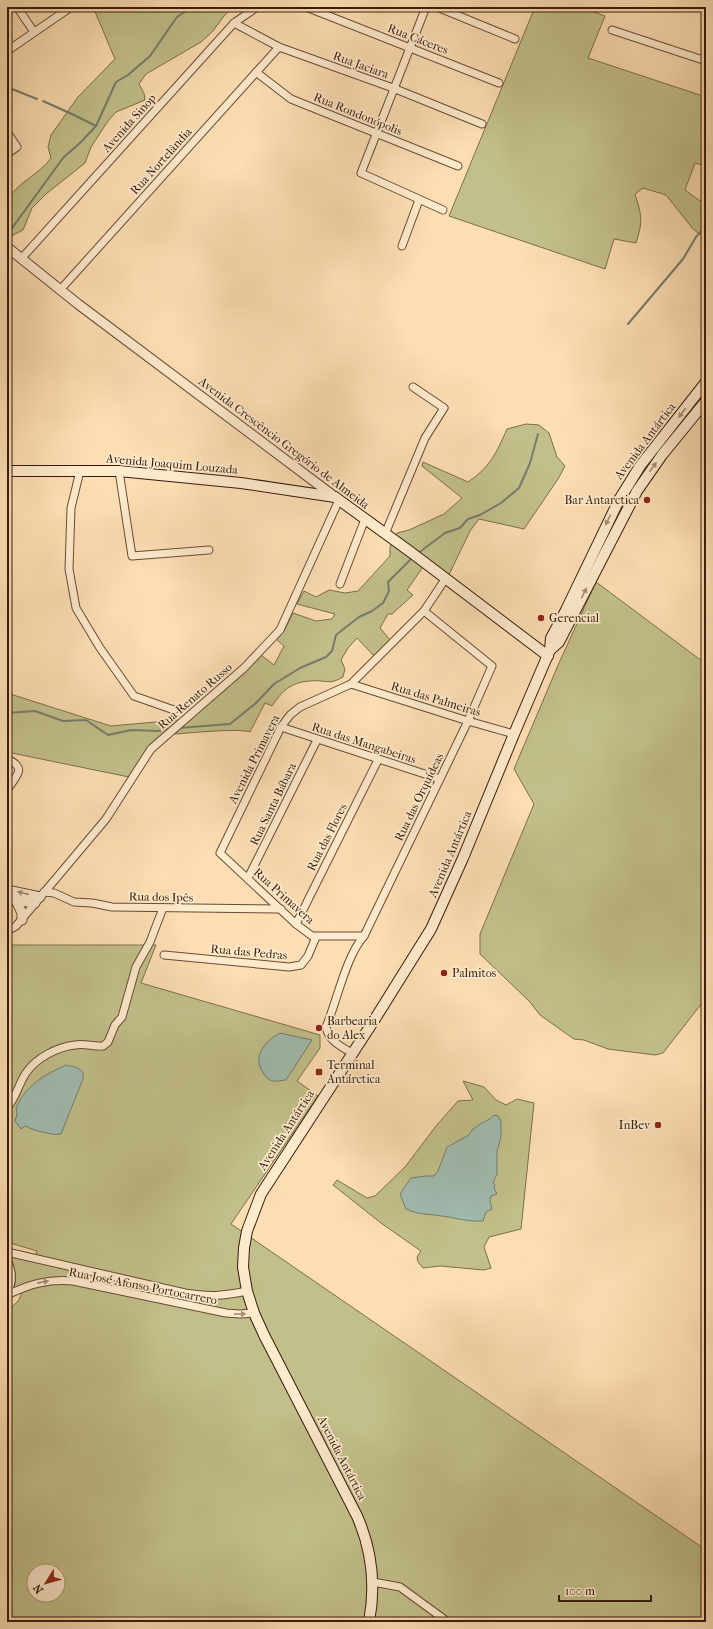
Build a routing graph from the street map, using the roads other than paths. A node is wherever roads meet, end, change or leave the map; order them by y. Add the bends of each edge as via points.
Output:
1 (17, 7) edge
2 (71, 7) edge
3 (257, 7) edge
4 (306, 7) edge
5 (426, 7) edge
6 (437, 7) edge
7 (234, 23) junction
8 (612, 30) dead end
9 (34, 32) junction
10 (516, 39) dead end
11 (279, 47) junction
12 (410, 47) junction
13 (7, 51) edge
14 (706, 61) edge
15 (256, 72) junction
16 (499, 83) dead end
17 (393, 88) junction
18 (482, 124) dead end
19 (7, 132) edge
20 (376, 132) junction
21 (7, 154) edge
22 (458, 166) dead end
23 (419, 200) junction
24 (443, 210) dead end
25 (402, 246) dead end
26 (7, 247) edge
27 (22, 259) junction
28 (60, 290) junction
29 (706, 382) edge
30 (413, 387) dead end
31 (706, 401) edge
32 (7, 469) edge
33 (638, 470) junction
34 (80, 471) junction
35 (119, 471) junction
36 (337, 498) junction
37 (628, 508) junction
38 (365, 519) junction
39 (385, 534) junction
40 (209, 550) dead end
41 (446, 578) junction
42 (340, 584) dead end
43 (424, 611) junction
44 (549, 653) junction
45 (351, 684) junction
46 (174, 710) dead end
47 (468, 721) junction
48 (281, 727) junction
49 (514, 734) junction
50 (317, 740) junction
51 (7, 760) edge
52 (378, 760) junction
53 (440, 779) junction
54 (7, 790) edge
55 (220, 853) joint
56 (248, 878) junction
57 (7, 890) edge
58 (40, 897) junction
59 (11, 900) edge
60 (163, 908) junction
61 (281, 909) junction
62 (22, 920) junction
63 (296, 924) junction
64 (7, 931) edge
65 (364, 936) junction
66 (316, 937) junction
67 (164, 955) dead end
68 (352, 1053) junction
69 (7, 1108) edge
70 (7, 1252) edge
71 (7, 1261) edge
72 (247, 1291) junction
73 (7, 1294) edge
74 (254, 1313) junction
75 (373, 1582) junction
76 (369, 1622) edge
77 (448, 1622) edge

1 - 9 street
2 - 9 street
3 - 7 street, Avenida Sinop
4 - 12 street, Rua Cáceres
5 - 12 street
6 - 10 street
7 - 11 street, Rua Jaciara
7 - 27 street, Avenida Sinop
8 - 14 street
9 - 13 street
11 - 15 street, Rua Nortelândia
11 - 17 street, Rua Jaciara
12 - 16 street, Rua Cáceres
12 - 17 street
15 - 20 street, Rua Rondonópolis via 291,99
15 - 28 street, Rua Nortelândia
17 - 18 street, Rua Jaciara
17 - 20 street
19 - 21 street via 17,147
20 - 22 street, Rua Rondonópolis
20 - 23 street via 360,173
23 - 24 street
23 - 25 street
26 - 27 street, Avenida Crescêncio Gregório de Almeida
27 - 28 street, Avenida Crescêncio Gregório de Almeida
28 - 36 street, Avenida Crescêncio Gregório de Almeida
29 -> 33 main road, Avenida Antártica
30 - 39 street via 444,408 425,438
37 -> 31 main road, Avenida Antártica via 648,474
32 - 34 main road, Avenida Joaquim Louzada
33 - 37 main road
33 -> 44 main road, Avenida Antártica via 609,518 551,638
34 - 35 main road, Avenida Joaquim Louzada
34 - 46 street via 71,508 69,569 76,608 134,696
35 - 36 main road, Avenida Joaquim Louzada via 241,482
35 - 40 street via 132,556
36 - 38 main road, Avenida Crescêncio Gregório de Almeida
36 - 58 street, Rua Renato Russo via 280,630 244,668 151,749 106,819
44 -> 37 main road, Avenida Antártica via 559,642
38 - 39 main road, Avenida Crescêncio Gregório de Almeida
38 - 42 street
39 - 41 main road, Avenida Crescêncio Gregório de Almeida
41 - 43 street, Avenida Primavera
41 - 44 main road, Avenida Crescêncio Gregório de Almeida
43 - 45 street, Avenida Primavera
43 - 47 street, Rua das Orquídeas via 492,666
44 - 49 main road, Avenida Antártica
45 - 47 street, Rua das Palmeiras
45 - 48 street, Avenida Primavera via 300,707
47 - 49 street, Rua das Palmeiras
47 - 53 street, Rua das Orquídeas
48 - 50 street, Rua das Mangabeiras
48 - 55 street, Avenida Primavera
49 - 68 main road, Avenida Antártica via 433,924
50 - 52 street, Rua das Mangabeiras
50 - 56 street, Rua Santa Bábara
51 - 54 street via 16,763 19,772
52 - 53 street, Rua das Mangabeiras
52 - 63 street, Rua das Flores
53 - 65 street, Rua das Orquídeas
55 - 56 street, Rua Primavera
56 - 61 street, Rua Primavera
58 -> 57 street
58 - 59 street
58 - 60 street, Rua dos Ipês via 54,893 79,903 92,902 112,907
58 - 62 street, Rua Renato Russo
59 - 62 street via 22,913
60 - 61 street, Rua dos Ipês
60 - 69 street via 150,942 136,968 122,1017 115,1025 108,1042 103,1046 76,1044 36,1061
61 - 63 street, Rua Primavera
62 - 64 street, Rua Renato Russo
63 - 66 street, Rua Primavera
65 - 66 street, Rua Primavera
65 - 68 street, Rua das Orquídeas via 351,956 326,1027 334,1042
66 - 67 street, Rua das Pedras via 301,965 289,967
68 - 72 main road, Avenida Antártica via 261,1194 252,1215 244,1248 243,1267
70 - 72 street, Rua José Afonso Portocarrero via 207,1297
71 - 73 street, Rua José Afonso Portocarrero via 12,1276
72 - 74 main road, Avenida Antártica
73 -> 74 street, Rua José Afonso Portocarrero via 23,1287 56,1280 73,1281 226,1314
74 - 75 main road, Avenida Antártica via 357,1516 367,1540
75 - 76 main road, Avenida Antártica
75 - 77 street via 400,1587

